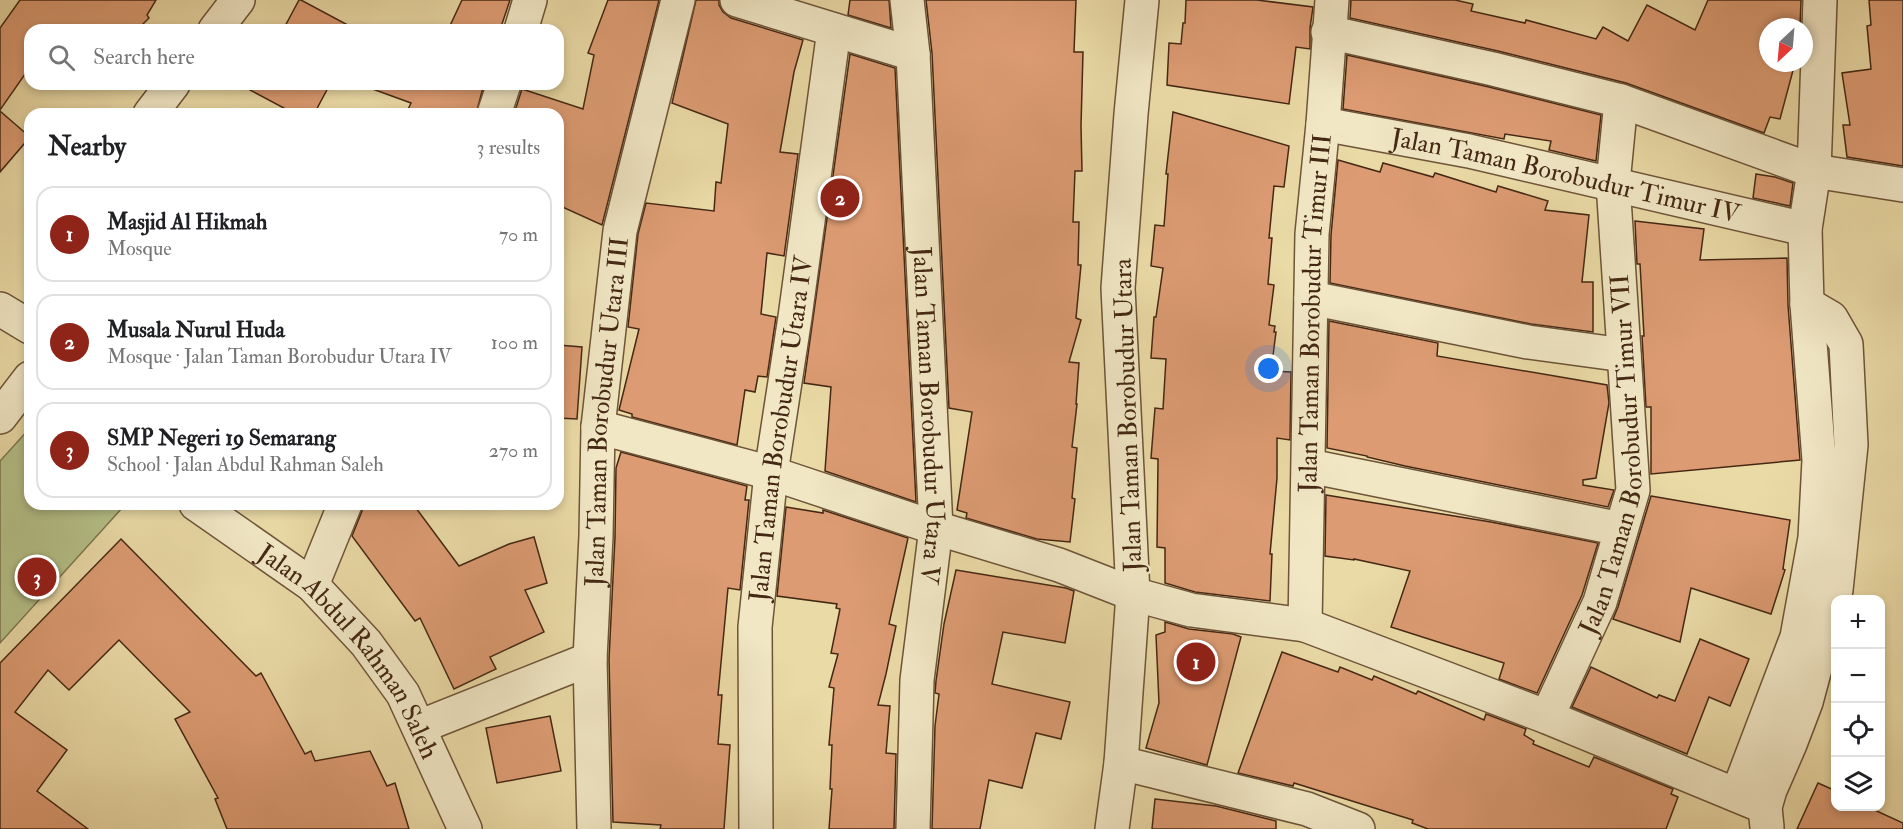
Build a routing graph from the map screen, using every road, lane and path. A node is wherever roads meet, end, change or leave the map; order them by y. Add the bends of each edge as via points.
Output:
1 (238, 0) edge
2 (530, 0) edge
3 (678, 0) edge
4 (737, 0) edge
5 (907, 0) edge
6 (1142, 0) edge
7 (1332, 0) edge
8 (1820, 0) edge
9 (220, 24) edge
10 (523, 24) edge
11 (834, 30) junction
12 (1328, 33) junction
13 (913, 54) junction
14 (168, 90) edge
15 (502, 90) edge
16 (1621, 101) junction
17 (155, 108) edge
18 (496, 108) edge
19 (1323, 124) junction
20 (1814, 171) junction
21 (1613, 183) junction
22 (1900, 183) edge
23 (1805, 229) junction
24 (1311, 298) junction
25 (1807, 304) junction
26 (0, 309) edge
27 (24, 323) edge
28 (1624, 355) junction
29 (24, 386) edge
30 (0, 417) edge
31 (598, 427) junction
32 (1309, 466) junction
33 (771, 473) junction
34 (205, 510) edge
35 (343, 510) edge
36 (936, 528) junction
37 (1621, 528) junction
38 (312, 585) junction
39 (1133, 594) junction
40 (1305, 626) junction
41 (590, 659) junction
42 (1547, 717) junction
43 (418, 727) junction
44 (1120, 763) junction
45 (1756, 810) edge
46 (1306, 819) edge
47 (465, 829) edge
48 (594, 829) edge
49 (756, 829) edge
50 (913, 829) edge
51 (1112, 829) edge
52 (1358, 829) edge

1 - 9 street
2 - 10 street
3 - 31 street, Jalan Taman Borobudur Utara III via 620,231
4 - 11 street
5 - 13 street, Jalan Taman Borobudur Utara V
6 - 39 street, Jalan Taman Borobudur Utara via 1118,288
7 - 12 street, Jalan Taman Borobudur Timur III
8 - 20 street
11 - 13 street
11 - 33 street, Jalan Taman Borobudur Utara IV
12 - 16 street
12 - 19 street, Jalan Taman Borobudur Timur III
13 - 36 street, Jalan Taman Borobudur Utara V
14 - 17 street
15 - 18 street
16 - 20 street
16 - 21 street, Jalan Taman Borobudur Timur VII
19 - 21 street, Jalan Taman Borobudur Timur IV
19 - 24 street, Jalan Taman Borobudur Timur III via 1312,234
20 - 22 street
20 - 23 street
21 - 23 street, Jalan Taman Borobudur Timur IV
21 - 28 street, Jalan Taman Borobudur Timur VII
23 - 25 street
24 - 28 street via 1528,342
24 - 32 street, Jalan Taman Borobudur Timur III
25 - 45 street via 1819,460 1815,538 1797,637
25 - 45 street via 1831,318 1846,344 1851,445 1836,590 1806,702 1770,790
26 - 27 street
28 - 37 street, Jalan Taman Borobudur Timur VII via 1633,490
29 - 30 street
31 - 33 street
31 - 41 street, Jalan Taman Borobudur Utara III
32 - 37 street
32 - 40 street, Jalan Taman Borobudur Timur III
33 - 36 street
33 - 49 street, Jalan Taman Borobudur Utara IV via 755,627
34 - 38 street, Jalan Abdul Rahman Saleh
35 - 38 street
36 - 39 street via 1059,565
36 - 50 street, Jalan Taman Borobudur Utara V via 917,680
37 - 42 street, Jalan Taman Borobudur Timur VII via 1600,602
38 - 43 street, Jalan Abdul Rahman Saleh via 366,643 403,694
39 - 40 street via 1191,610
39 - 44 street, Jalan Taman Borobudur Utara
40 - 42 street
41 - 43 street
41 - 48 street, Jalan Taman Borobudur Utara III
42 - 45 street
43 - 47 street, Jalan Abdul Rahman Saleh
44 - 46 street
44 - 51 street, Jalan Taman Borobudur Utara
46 - 52 street

